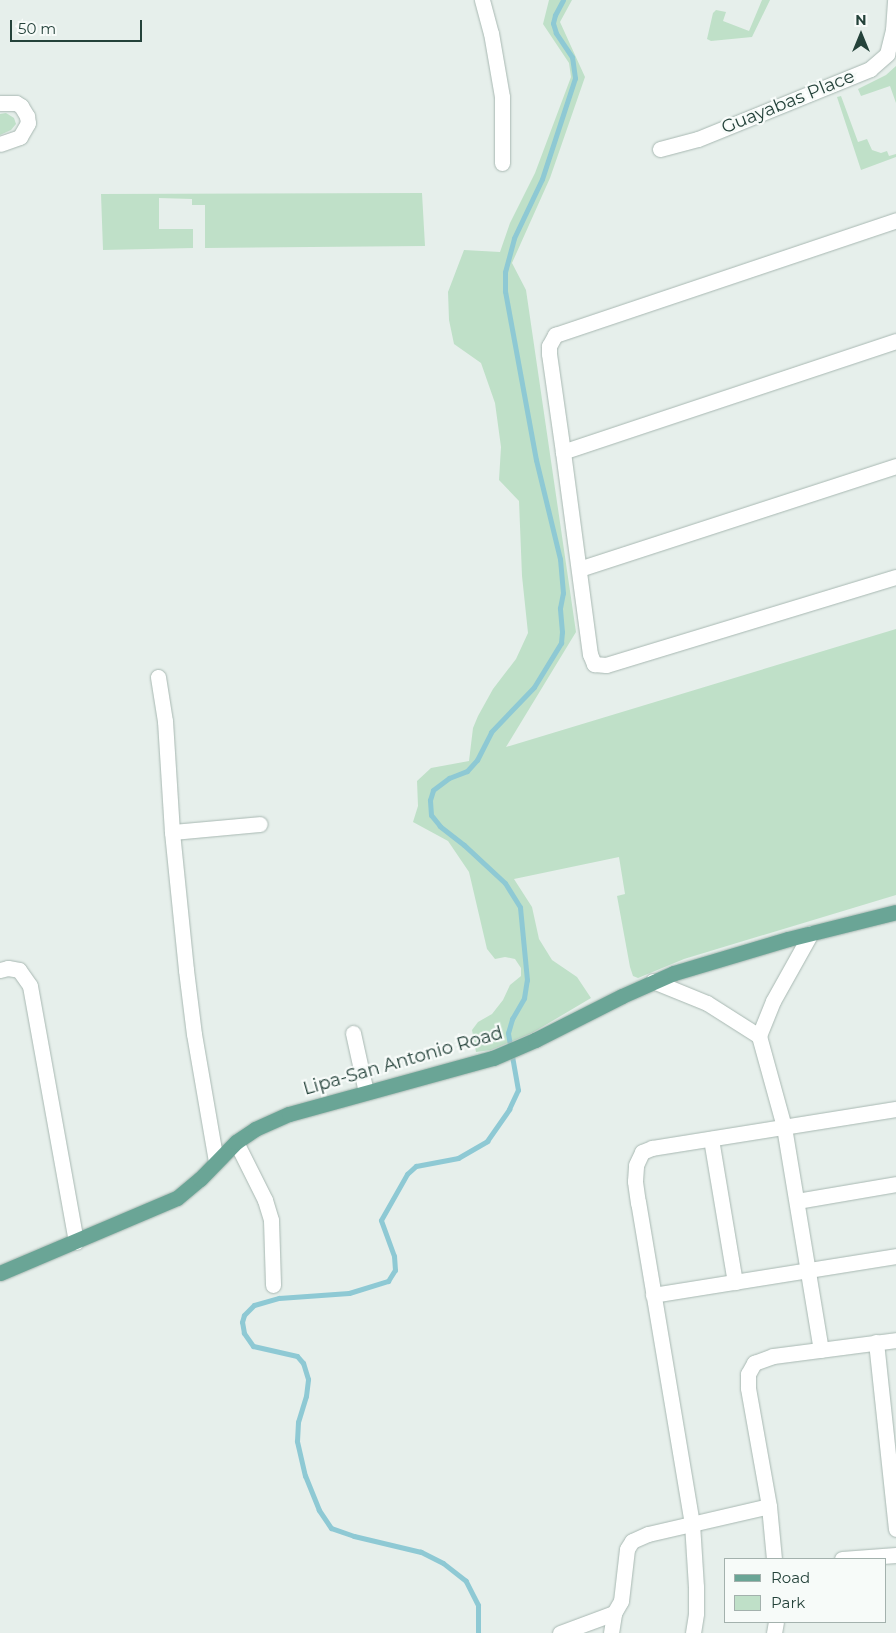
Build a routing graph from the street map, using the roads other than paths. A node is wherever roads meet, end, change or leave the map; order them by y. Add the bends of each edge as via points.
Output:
1 (482, 0) edge
2 (895, 0) edge
3 (0, 103) edge
4 (0, 144) edge
5 (660, 148) dead end
6 (502, 163) dead end
7 (896, 220) edge
8 (896, 341) edge
9 (563, 452) junction
10 (896, 466) edge
11 (579, 569) junction
12 (896, 577) edge
13 (158, 677) dead end
14 (260, 824) dead end
15 (172, 832) junction
16 (896, 912) edge
17 (811, 933) junction
18 (0, 970) edge
19 (653, 981) junction
20 (352, 1032) dead end
21 (759, 1036) junction
22 (366, 1092) junction
23 (896, 1109) edge
24 (784, 1127) junction
25 (710, 1138) junction
26 (236, 1142) junction
27 (216, 1161) junction
28 (896, 1184) edge
29 (797, 1201) junction
30 (76, 1242) junction
31 (896, 1256) edge
32 (809, 1270) junction
33 (0, 1273) edge
34 (735, 1282) junction
35 (273, 1285) dead end
36 (653, 1295) junction
37 (896, 1340) edge
38 (876, 1342) junction
39 (821, 1350) junction
40 (769, 1506) junction
41 (692, 1524) junction
42 (896, 1529) edge
43 (896, 1555) edge
44 (774, 1558) edge
45 (856, 1558) edge
46 (614, 1612) junction
47 (560, 1633) edge
48 (611, 1633) edge
49 (693, 1633) edge

1 - 6 street via 502,97
2 - 5 street, Guayabas Place via 888,54 870,69 698,139
3 - 4 street via 21,106 28,123 20,137
7 - 9 street via 555,335 549,354
8 - 9 street
9 - 11 street
10 - 11 street
11 - 12 street via 590,654 594,664 600,666
13 - 15 street via 165,721
14 - 15 street
15 - 27 street via 194,1034
16 - 17 main road, Lipa-San Antonio Road
17 - 19 main road, Lipa-San Antonio Road
17 - 21 street via 773,1001
18 - 30 street via 19,970 30,986
19 - 21 street via 707,1002
19 - 22 main road, Lipa-San Antonio Road via 492,1058
20 - 22 street
21 - 24 street
22 - 26 main road, Lipa-San Antonio Road via 289,1114 255,1129
23 - 24 street
24 - 25 street
24 - 29 street
25 - 34 street
25 - 36 street via 652,1148 642,1152 636,1165 635,1180
26 - 27 main road, Lipa-San Antonio Road
26 - 35 street via 265,1200 271,1220
27 - 30 main road, Lipa-San Antonio Road via 177,1198
28 - 29 street
29 - 32 street
30 - 33 main road, Lipa-San Antonio Road
31 - 32 street
32 - 34 street
32 - 39 street
34 - 36 street
36 - 41 street
37 - 38 street
38 - 39 street
38 - 42 street
39 - 40 street via 773,1356 754,1363 748,1374
40 - 41 street
40 - 44 street
41 - 46 street via 648,1534 632,1542 627,1549 621,1601
41 - 49 street via 696,1587
43 - 45 street
46 - 47 street
46 - 48 street

